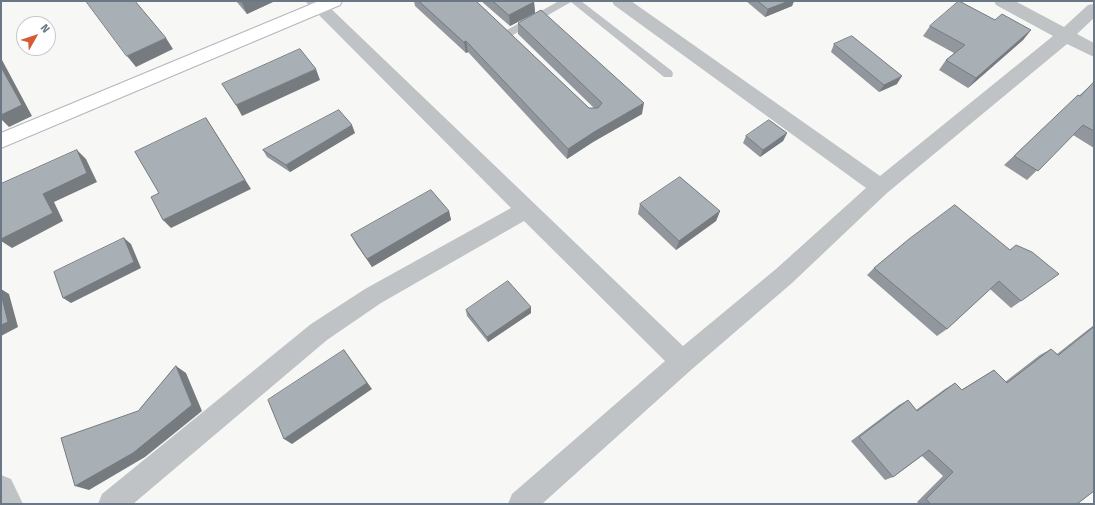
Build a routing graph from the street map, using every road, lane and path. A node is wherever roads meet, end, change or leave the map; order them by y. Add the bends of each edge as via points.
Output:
1 (567, 1) edge
2 (575, 1) edge
3 (620, 1) edge
4 (1002, 1) edge
5 (323, 3) edge
6 (1094, 9) edge
7 (499, 24) edge
8 (1064, 36) junction
9 (1094, 52) edge
10 (668, 74) dead end
11 (1, 141) edge
12 (880, 187) junction
13 (525, 210) junction
14 (682, 362) junction
15 (1, 489) edge
16 (9, 504) edge
17 (112, 504) edge
18 (522, 504) edge

1 - 7 lane via 512,36
2 - 10 lane
3 - 12 street
4 - 8 street
5 - 11 street
5 - 13 street
6 - 8 street
8 - 9 street
8 - 12 street
12 - 14 street via 784,276
13 - 14 street
13 - 17 street via 373,296 319,332
14 - 18 street
15 - 16 street

